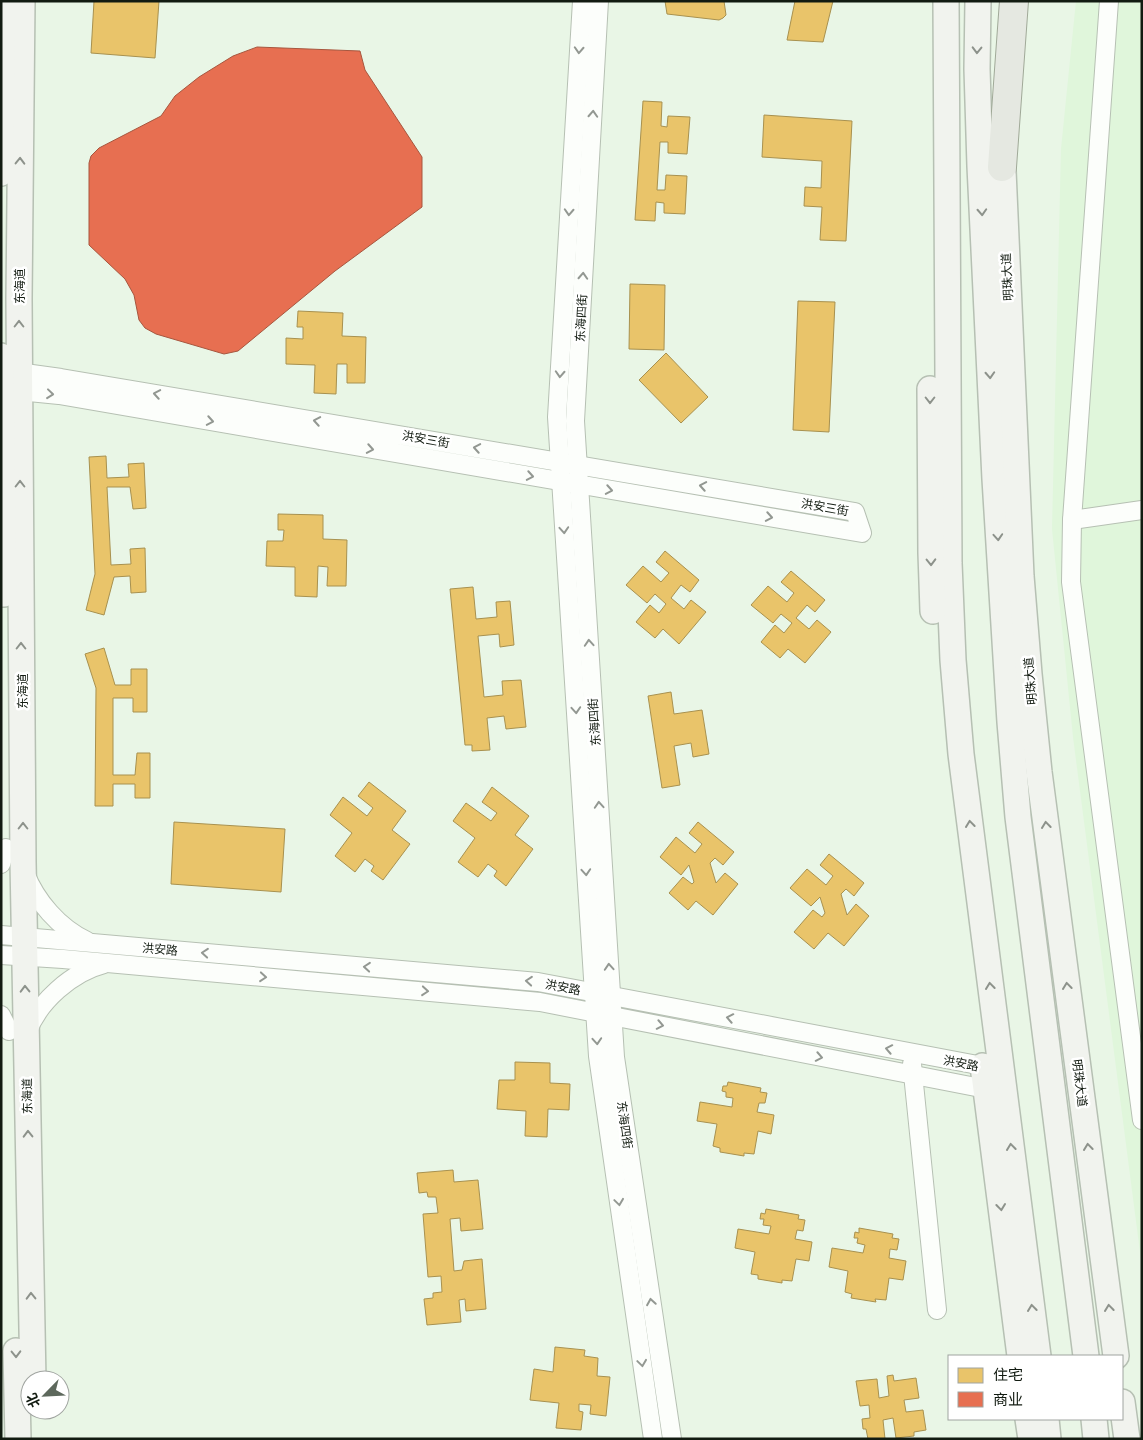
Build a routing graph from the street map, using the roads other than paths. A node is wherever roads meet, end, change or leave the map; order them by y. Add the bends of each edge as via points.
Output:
1 (2, 1) edge
2 (22, 1) edge
3 (582, 1) edge
4 (600, 1) edge
5 (929, 1) edge
6 (946, 1) edge
7 (978, 1) edge
8 (1002, 1) edge
9 (1014, 1) edge
10 (1109, 1) edge
11 (1002, 167) junction
12 (1, 172) edge
13 (1, 356) edge
14 (7, 380) edge
15 (569, 463) junction
16 (561, 481) junction
17 (578, 484) junction
18 (1142, 510) edge
19 (1072, 520) junction
20 (10, 858) edge
21 (89, 943) junction
22 (11, 946) edge
23 (110, 964) junction
24 (602, 994) junction
25 (604, 1014) junction
26 (12, 1028) edge
27 (911, 1053) junction
28 (912, 1075) junction
29 (991, 1078) junction
30 (1142, 1120) edge
31 (937, 1310) dead end
32 (1020, 1355) edge
33 (1038, 1355) edge
34 (1086, 1355) edge
35 (1116, 1355) edge
36 (33, 1370) edge
37 (1123, 1405) edge
38 (34, 1420) edge
39 (1028, 1420) edge
40 (1046, 1420) edge
41 (1094, 1420) edge
42 (1131, 1432) edge
43 (18, 1439) edge
44 (35, 1439) edge
45 (653, 1439) edge
46 (672, 1439) edge
47 (1031, 1439) edge
48 (1048, 1439) edge
49 (1096, 1439) edge

1 - 12 street
14 -> 2 street, 东海道
3 -> 15 street, 东海四街 via 557,417
15 -> 4 street, 东海四街 via 575,421
5 -> 29 street via 931,566 936,661 944,763
29 -> 6 street via 952,660
7 -> 34 street, 明珠大道 via 980,166 994,479 1011,731 1019,826
8 - 11 street, 明珠大道
9 - 11 main road
10 - 19 street
35 -> 11 street, 明珠大道 via 1028,674
13 - 14 street, 东海道
15 -> 14 street, 洪安三街 via 71,380
14 -> 16 street, 洪安三街 via 59,395
14 - 20 street, 东海道
15 - 16 street, 东海四街
15 - 17 street, 东海四街
17 -> 15 street, 洪安三街 via 862,533 855,512
16 - 17 street, 洪安三街
16 -> 24 street, 东海四街
24 -> 17 street, 东海四街
18 - 19 street
19 - 30 street via 1071,582
20 - 21 street via 44,906 68,929
20 - 22 street, 东海道
21 - 22 street, 洪安路
24 -> 21 street, 洪安路 via 538,982
22 - 23 street, 洪安路
22 - 26 street, 东海道
23 -> 25 street, 洪安路 via 540,1002
23 - 26 street via 86,971 61,988 34,1018
24 - 25 street, 东海四街
27 -> 24 street, 洪安路
25 -> 28 street, 洪安路
25 -> 45 street, 东海四街 via 598,1056
46 -> 25 street, 东海四街 via 615,1057
36 -> 26 street, 东海道
26 -> 43 street, 东海道
27 - 28 street
27 - 29 street, 洪安路
28 - 29 street, 洪安路
28 - 31 street
29 -> 32 street
33 -> 29 street
37 - 42 street
38 - 44 street
39 - 47 street
40 - 48 street
41 - 49 street

